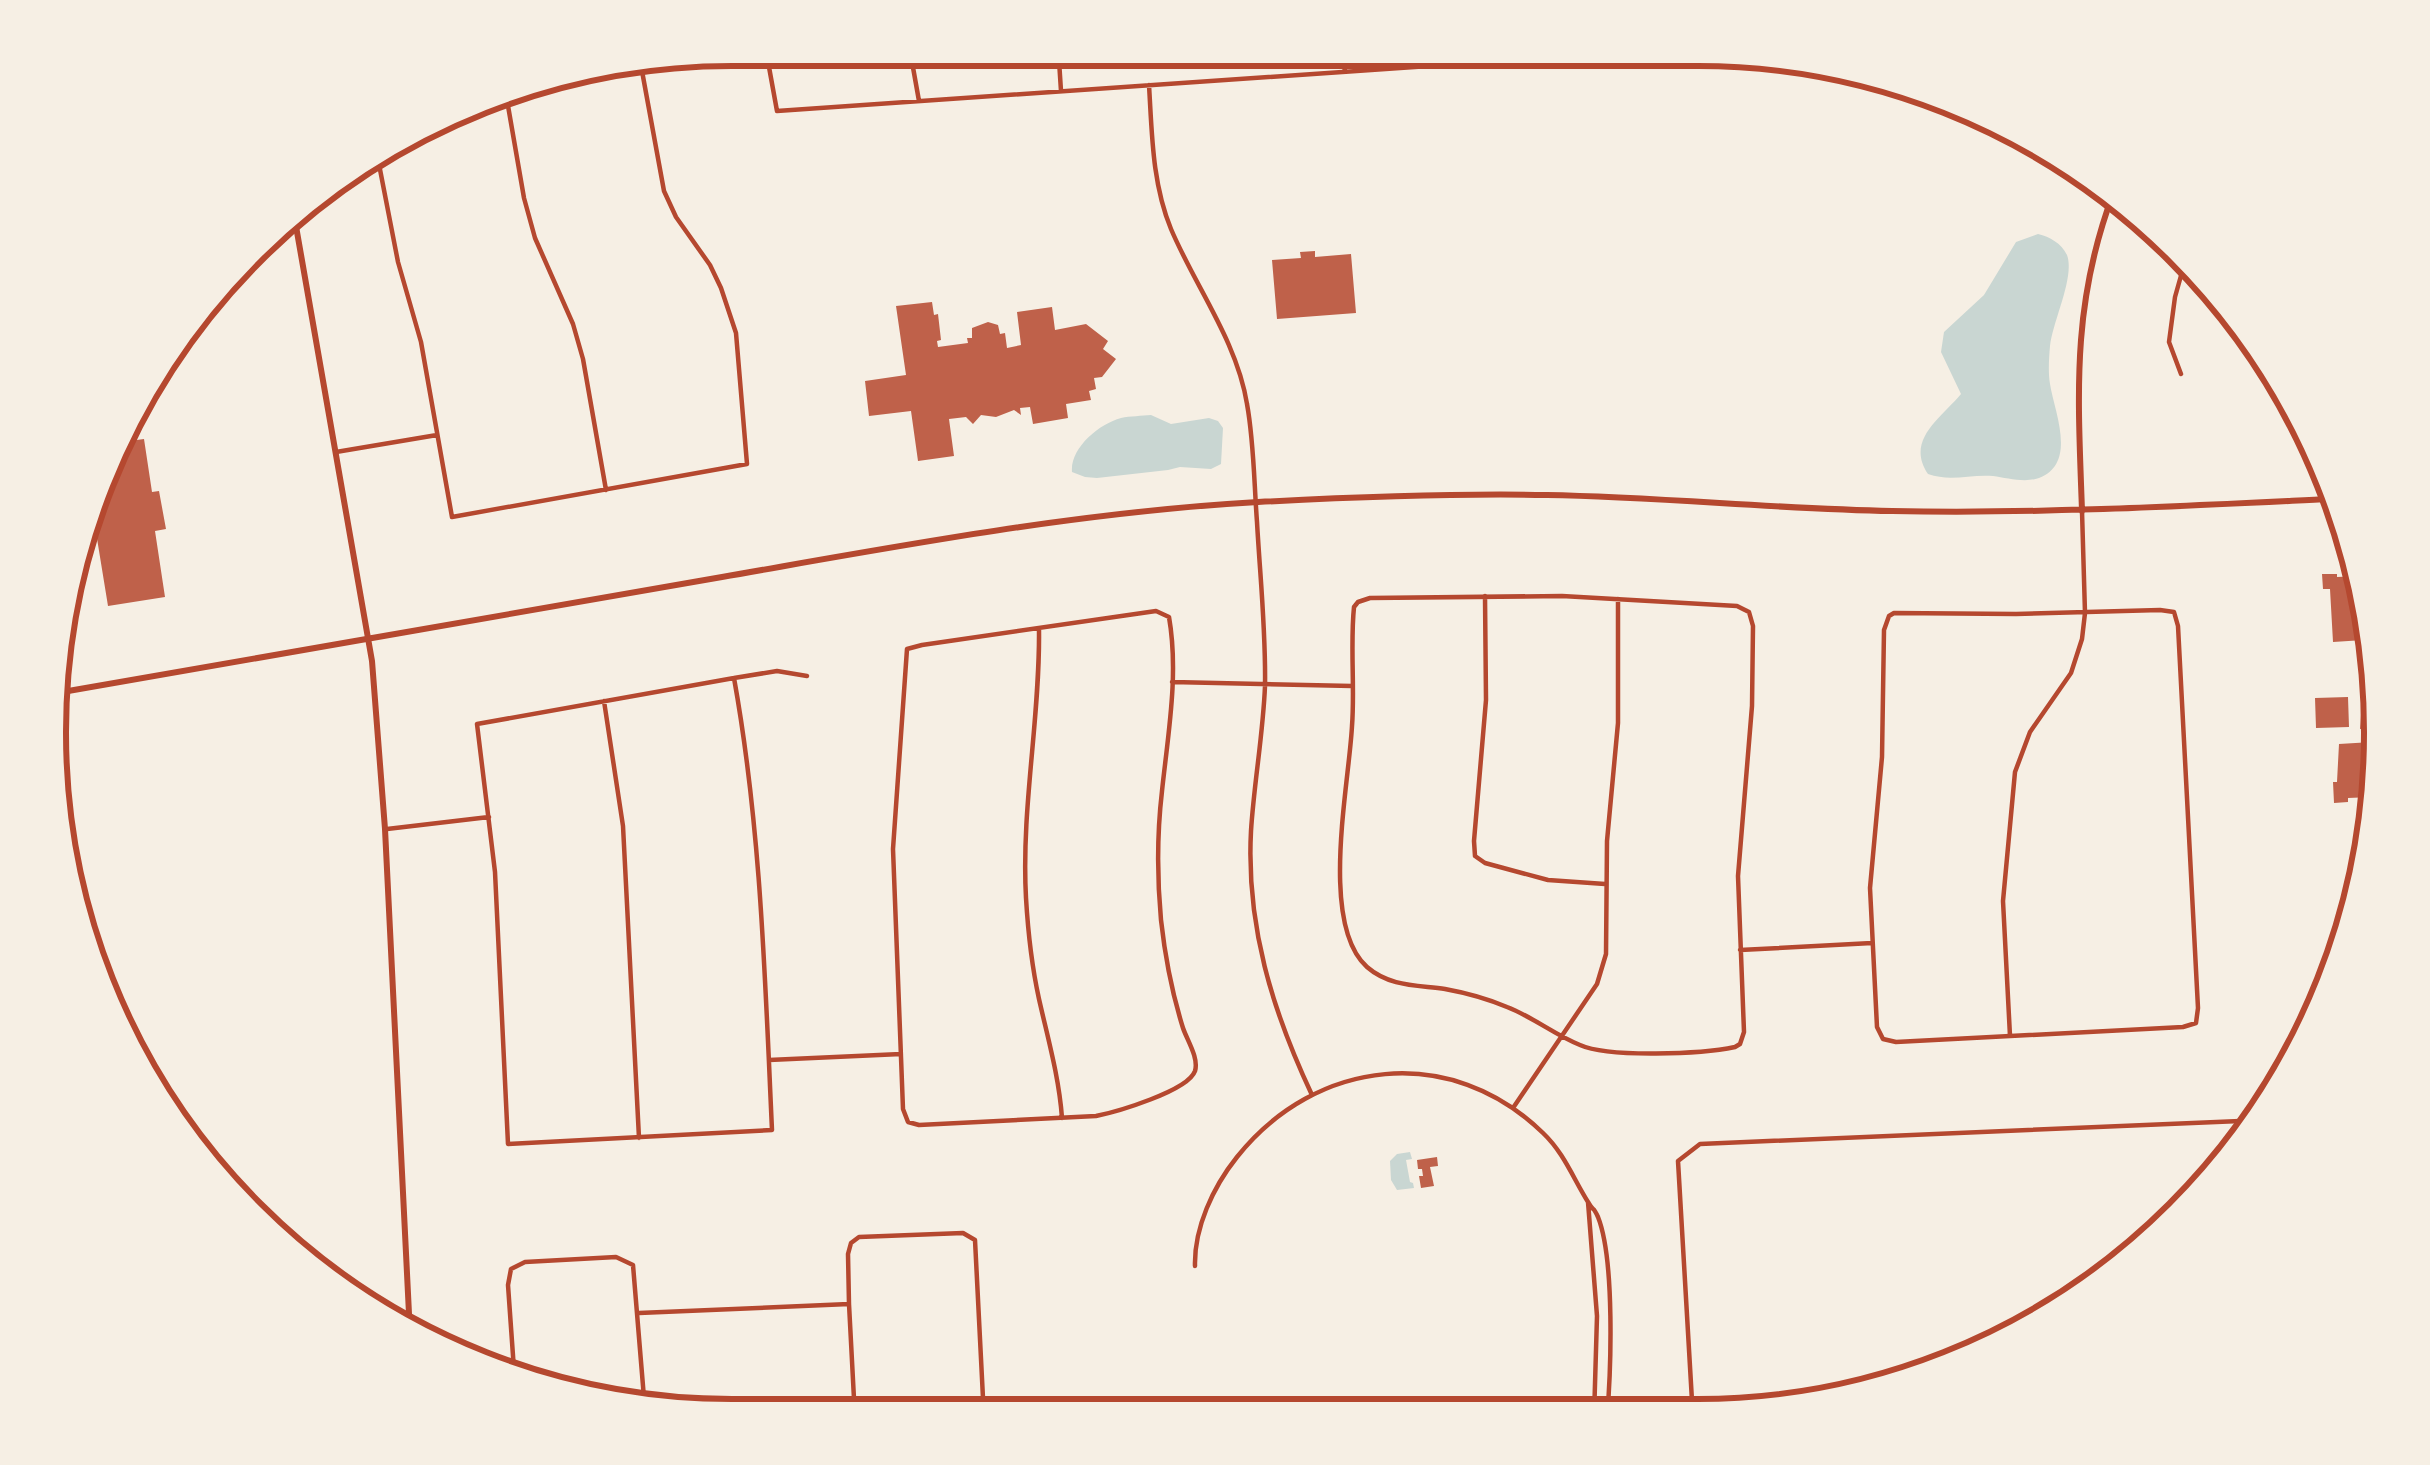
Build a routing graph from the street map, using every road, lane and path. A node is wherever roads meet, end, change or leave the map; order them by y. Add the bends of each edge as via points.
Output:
1 (769, 66) edge
2 (913, 66) edge
3 (1059, 66) edge
4 (1345, 66) edge
5 (1430, 66) edge
6 (1345, 72) junction
7 (642, 73) edge
8 (1149, 85) junction
9 (1061, 91) junction
10 (919, 101) junction
11 (508, 105) edge
12 (379, 168) edge
13 (2109, 208) edge
14 (296, 228) edge
15 (2181, 274) edge
16 (2180, 374) dead end
17 (437, 435) junction
18 (335, 452) junction
19 (605, 490) junction
20 (2322, 499) edge
21 (1255, 502) junction
22 (2082, 511) junction
23 (1485, 596) junction
24 (1618, 599) junction
25 (2085, 613) junction
26 (1039, 627) junction
27 (368, 639) junction
28 (807, 676) dead end
29 (734, 678) junction
30 (1172, 682) junction
31 (1265, 684) junction
32 (1354, 686) junction
33 (67, 691) edge
34 (604, 701) junction
35 (489, 817) junction
36 (385, 829) junction
37 (1605, 884) junction
38 (1872, 943) junction
39 (1740, 950) junction
40 (1562, 1035) junction
41 (2010, 1036) junction
42 (901, 1054) junction
43 (769, 1060) junction
44 (1312, 1095) junction
45 (1513, 1108) junction
46 (1062, 1118) junction
47 (2239, 1121) edge
48 (639, 1138) junction
49 (1588, 1202) junction
50 (1195, 1266) dead end
51 (849, 1304) junction
52 (639, 1313) junction
53 (409, 1315) edge
54 (513, 1362) edge
55 (644, 1393) edge
56 (854, 1399) edge
57 (983, 1399) edge
58 (1595, 1399) edge
59 (1608, 1399) edge
60 (1692, 1399) edge

1 - 10 street via 777,111
2 - 10 street
3 - 9 street
4 - 6 street
5 - 6 street
6 - 8 street
7 - 19 street via 664,191 730,310 747,464
8 - 9 street
8 - 21 street via 1163,209 1245,392
9 - 10 street
11 - 19 street via 535,238 578,341
12 - 17 street
13 - 22 street via 2080,333
14 - 18 street
15 - 16 street via 2169,342
17 - 18 street
17 - 19 street via 452,517
18 - 27 street
20 - 22 street
21 - 22 street via 1528,495
21 - 27 street via 1047,523
21 - 31 street
22 - 25 street
23 - 24 street
23 - 32 street via 1358,602
23 - 37 street via 1475,856 1548,880
24 - 37 street
24 - 39 street via 1750,612
25 - 38 street via 1888,616
25 - 41 street via 2071,673 2030,732 2014,772 2003,901
25 - 41 street via 2160,610 2177,618 2196,1023
26 - 30 street via 1156,611 1169,617
26 - 42 street via 908,650 893,849
26 - 46 street via 1026,899
27 - 33 street
27 - 36 street
28 - 29 street
29 - 34 street
29 - 43 street via 759,853
30 - 31 street
30 - 46 street via 1159,896 1195,1071 1132,1106
31 - 32 street
31 - 44 street via 1251,827 1254,915 1273,1002
32 - 40 street via 1340,881 1353,948 1367,967 1405,986 1486,999
34 - 35 street via 476,724
34 - 48 street via 623,826
35 - 36 street
35 - 48 street via 508,1144
36 - 53 street
37 - 40 street via 1603,970
38 - 39 street
38 - 41 street via 1883,1039
39 - 40 street via 1740,1044 1609,1053
40 - 45 street
42 - 43 street
42 - 46 street via 908,1122
43 - 48 street via 772,1130
44 - 45 street via 1372,1075 1423,1074
44 - 50 street via 1261,1130 1232,1163 1200,1229
45 - 49 street via 1560,1153
47 - 60 street via 1700,1144 1678,1161
49 - 58 street
49 - 59 street via 1607,1273
51 - 52 street
51 - 56 street
51 - 57 street via 848,1254 860,1237 962,1233 975,1240
52 - 54 street via 633,1265 616,1257 525,1262 511,1269 508,1285
52 - 55 street

